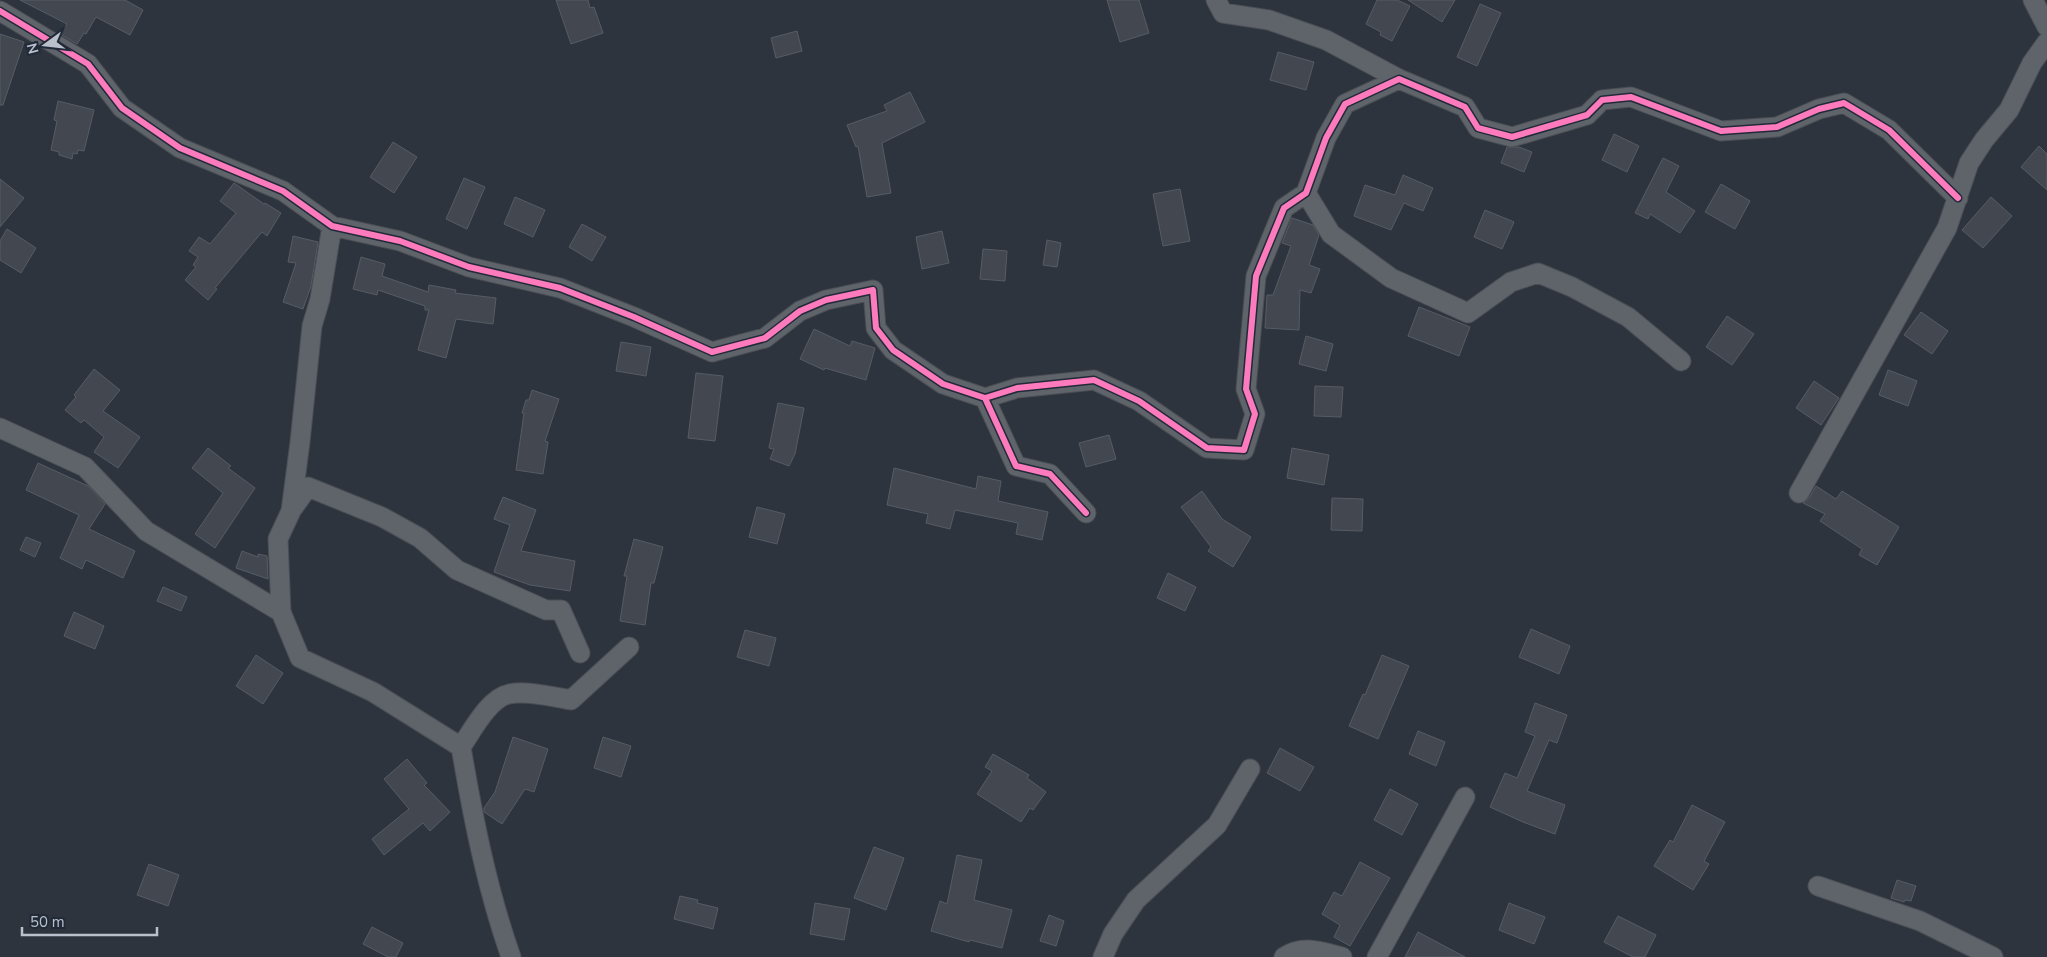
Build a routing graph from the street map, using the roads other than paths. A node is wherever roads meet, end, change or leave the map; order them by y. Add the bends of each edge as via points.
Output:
1 (1216, 0) edge
2 (2033, 0) edge
3 (0, 12) edge
4 (2047, 27) edge
5 (2047, 42) edge
6 (1399, 78) junction
7 (1306, 193) junction
8 (1958, 198) junction
9 (332, 226) junction
10 (1681, 361) dead end
11 (985, 398) junction
12 (0, 428) edge
13 (1800, 493) dead end
14 (291, 511) junction
15 (1086, 513) dead end
16 (281, 612) junction
17 (629, 647) dead end
18 (580, 653) dead end
19 (461, 748) junction
20 (1250, 769) dead end
21 (1465, 797) dead end
22 (1818, 886) dead end
23 (511, 957) edge
24 (1102, 957) edge
25 (1284, 957) edge
26 (1342, 957) edge
27 (1377, 957) edge
28 (1993, 957) edge

1 - 6 street via 1223,13 1268,20 1326,40
2 - 4 street
3 - 9 street via 88,64 122,108 180,148 283,191
5 - 8 street via 2032,63 2010,110 1969,163
6 - 7 street via 1345,104 1326,138
6 - 8 street via 1465,107 1478,128 1512,137 1587,115 1602,100 1631,97 1721,131 1777,127 1819,109 1844,103 1889,130
7 - 10 street via 1332,234 1391,278 1468,313 1511,282 1538,273 1628,317
7 - 11 street via 1284,208 1256,276 1246,389 1255,414 1244,450 1207,448 1139,401 1094,380 1017,388
8 - 13 street via 1947,228
9 - 11 street via 400,241 469,267 560,288 712,352 765,338 800,311 826,300 873,290 876,328 893,350 944,384
9 - 14 street via 320,299 312,326
11 - 15 street via 1016,466 1050,474
12 - 16 street via 85,467 146,531
14 - 16 street via 278,539
14 - 18 street via 308,487 382,518 420,538 457,570 546,610 561,610
16 - 19 street via 300,658 373,692
17 - 19 street via 571,700 508,694 490,705
19 - 23 street via 475,826
20 - 24 street via 1217,826 1136,900 1112,934
21 - 27 street
22 - 28 street via 1920,921
25 - 26 street via 1292,951 1307,949

